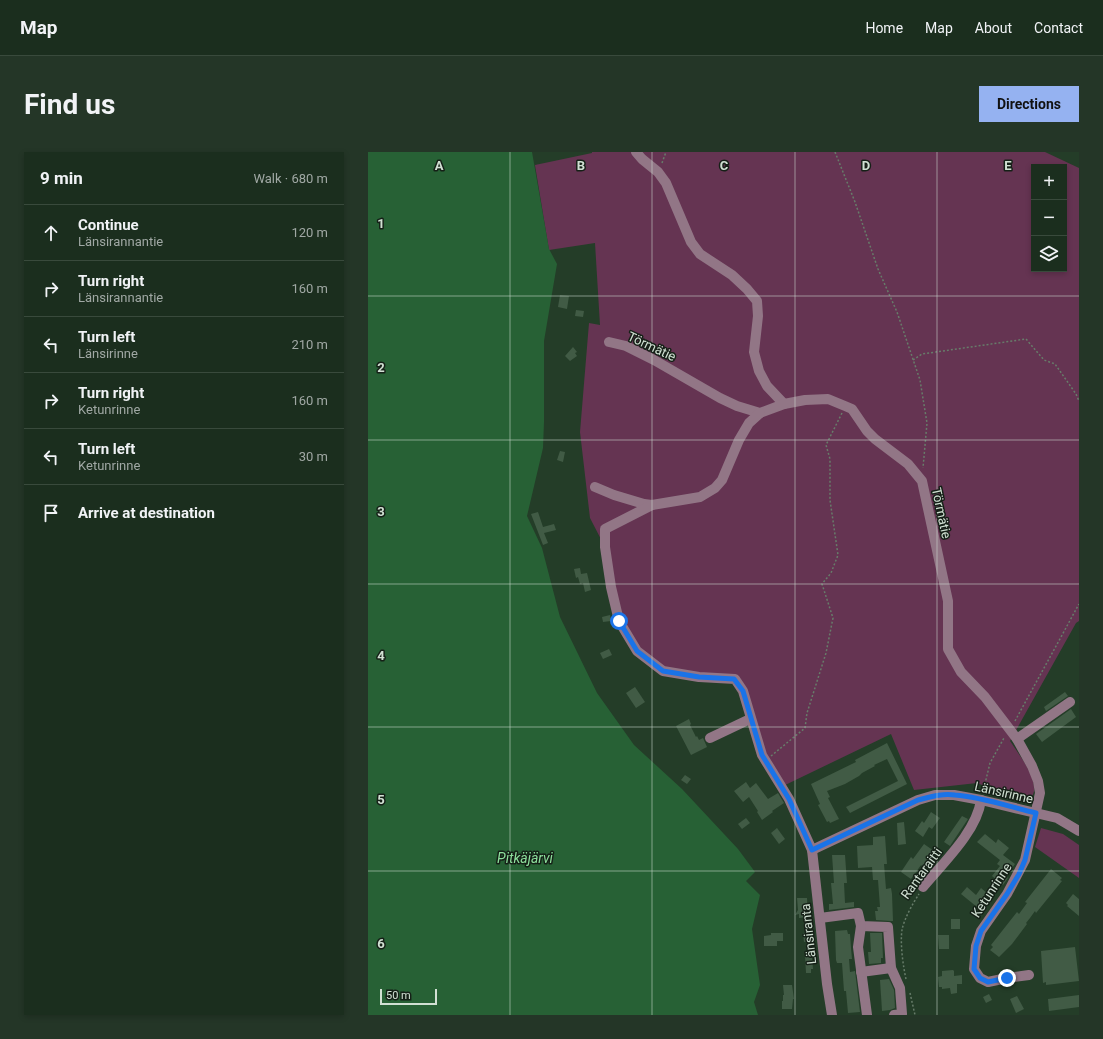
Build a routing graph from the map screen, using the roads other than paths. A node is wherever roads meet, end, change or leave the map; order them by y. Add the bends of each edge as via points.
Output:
1 (636, 152) edge
2 (609, 342) dead end
3 (784, 404) junction
4 (760, 413) junction
5 (595, 487) dead end
6 (652, 505) junction
7 (1070, 702) dead end
8 (750, 719) junction
9 (710, 738) dead end
10 (1018, 739) junction
11 (981, 800) junction
12 (1036, 813) junction
13 (1079, 831) edge
14 (812, 850) junction
15 (923, 887) road end
16 (820, 918) junction
17 (861, 926) junction
18 (891, 968) junction
19 (861, 972) junction
20 (1028, 975) dead end
21 (832, 1015) edge
22 (867, 1015) edge
23 (894, 1015) edge

1 - 3 street via 666,183 691,242 700,254 732,275 756,302 758,316 754,352 759,372 766,386
2 - 4 street, Törmätie via 626,346 720,398
3 - 4 street, Törmätie
3 - 10 street, Törmätie via 828,399 852,409 867,431 908,464 922,481 948,601 948,649 961,672 985,697
4 - 6 street via 739,440 722,480 715,488 700,497
5 - 6 street
6 - 8 street, Länsiranta via 605,529 611,587 619,621 637,651 663,671 734,679 743,691
7 - 10 street
8 - 9 street
8 - 14 street, Länsiranta via 762,755 789,799
10 - 12 street, Törmätie via 1038,781 1040,793
11 - 12 street, Länsirinne
11 - 14 street, Länsirinne via 954,794 918,800
11 - 15 street, Rantaraitti via 974,821
12 - 13 street, Länsirinne via 1057,818
12 - 20 street, Ketunrinne via 1025,860 1019,874 981,931 976,946 974,969 980,978 988,982
14 - 16 street, Länsiranta
16 - 17 street via 858,913
16 - 21 street, Länsiranta
17 - 18 street via 888,927
17 - 19 street via 858,947
18 - 19 street
18 - 23 street via 900,988 902,1014
19 - 22 street

